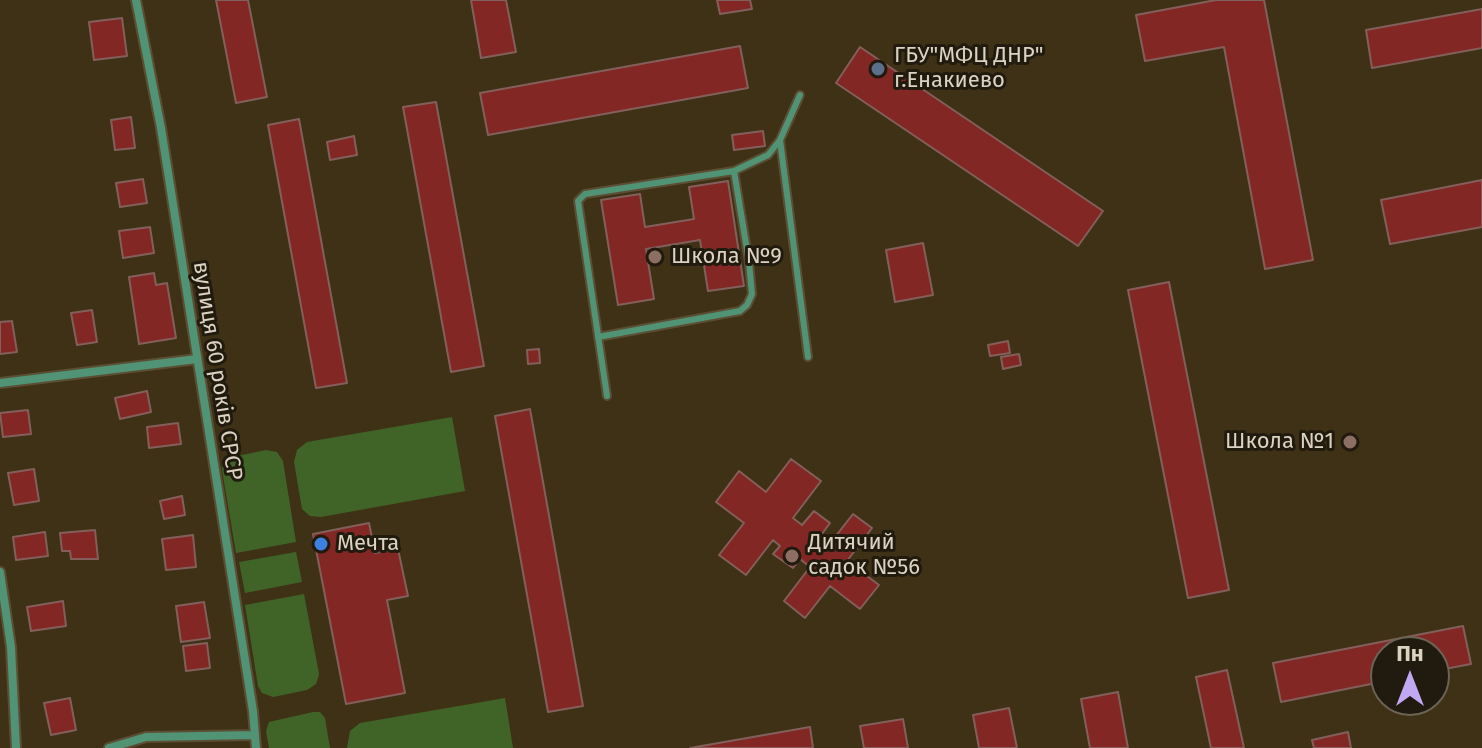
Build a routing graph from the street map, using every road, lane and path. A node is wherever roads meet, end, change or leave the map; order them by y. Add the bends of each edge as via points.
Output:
1 (136, 0) edge
2 (800, 95) dead end
3 (780, 140) junction
4 (734, 171) junction
5 (598, 337) junction
6 (808, 357) dead end
7 (197, 359) junction
8 (0, 383) edge
9 (607, 396) dead end
10 (0, 572) edge
11 (254, 735) junction
12 (16, 748) edge
13 (109, 748) edge
14 (256, 748) edge

1 - 7 street, вулиця 60 років СРСР
2 - 3 lane
3 - 4 lane via 768,155
3 - 6 lane
4 - 5 lane via 749,262 752,294 747,305 740,311
4 - 5 lane via 580,198
5 - 9 lane
7 - 8 street
7 - 11 street, вулиця 60 років СРСР
10 - 12 street via 11,647
11 - 13 street via 146,737
11 - 14 street, вулиця 60 років СРСР

